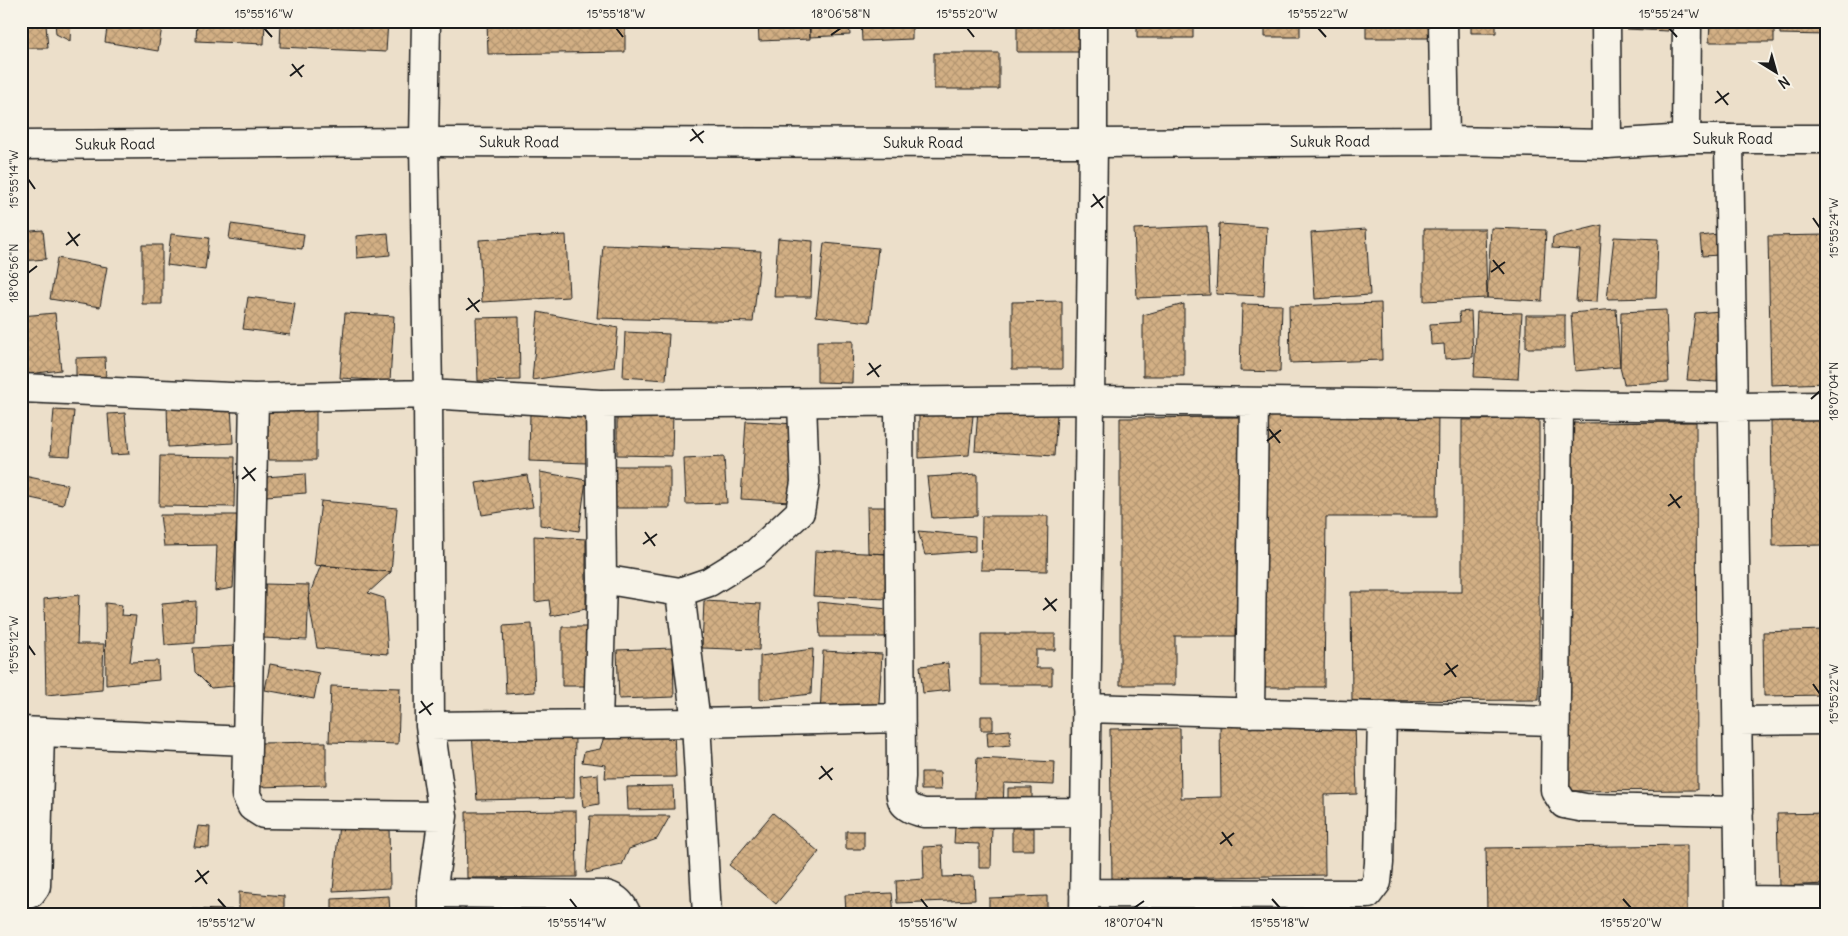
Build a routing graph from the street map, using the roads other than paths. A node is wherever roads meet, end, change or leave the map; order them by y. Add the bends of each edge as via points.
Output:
1 (426, 21) edge
2 (1092, 21) edge
3 (1444, 21) edge
4 (1606, 21) edge
5 (1687, 21) edge
6 (1686, 139) junction
7 (1827, 139) edge
8 (1729, 140) junction
9 (1445, 141) junction
10 (424, 142) junction
11 (1093, 143) junction
12 (1607, 144) junction
13 (21, 145) edge
14 (21, 388) edge
15 (428, 394) junction
16 (254, 398) junction
17 (1090, 400) junction
18 (802, 402) junction
19 (899, 402) junction
20 (1254, 402) junction
21 (600, 404) junction
22 (1558, 405) junction
23 (1827, 406) edge
24 (1733, 407) junction
25 (602, 579) junction
26 (680, 592) junction
27 (1086, 708) junction
28 (1250, 713) junction
29 (1382, 716) junction
30 (900, 718) junction
31 (1827, 720) edge
32 (1738, 721) junction
33 (1555, 722) junction
34 (598, 723) junction
35 (696, 723) junction
36 (430, 726) junction
37 (31, 732) edge
38 (247, 742) junction
39 (1739, 811) junction
40 (1085, 812) junction
41 (443, 816) junction
42 (21, 897) edge
43 (1827, 901) edge
44 (432, 904) edge
45 (1084, 904) edge
46 (1281, 904) edge
47 (1740, 908) edge
48 (627, 915) edge
49 (707, 915) edge

1 - 10 street
2 - 11 street
3 - 9 street
4 - 12 street
5 - 6 street
6 - 8 street, Sukuk Road
6 - 12 street, Sukuk Road
7 - 8 street, Sukuk Road
8 - 24 street
9 - 11 street, Sukuk Road
9 - 12 street, Sukuk Road
10 - 11 street, Sukuk Road
10 - 13 street, Sukuk Road
10 - 15 street
11 - 17 street
14 - 16 street
15 - 16 street
15 - 21 street
15 - 36 street
16 - 38 street
17 - 19 street
17 - 20 street
17 - 27 street
18 - 19 street
18 - 21 street
18 - 26 street via 805,482 800,512 756,553 708,582
19 - 30 street
20 - 22 street
20 - 28 street
21 - 25 street
22 - 24 street
22 - 33 street
23 - 24 street
24 - 32 street
25 - 26 street
25 - 34 street
26 - 35 street
27 - 28 street
27 - 40 street
28 - 29 street
29 - 33 street
29 - 46 street via 1377,882 1368,894
30 - 35 street
30 - 40 street via 899,796 913,810 924,813
31 - 32 street
32 - 39 street
33 - 39 street via 1555,790 1564,804 1585,808
34 - 35 street
34 - 36 street
35 - 49 street
36 - 41 street
37 - 38 street
37 - 42 street via 36,886 31,893
38 - 41 street via 246,795 252,807 263,814
39 - 47 street
40 - 45 street
41 - 44 street
43 - 47 street
44 - 48 street via 606,895 615,898
45 - 46 street

